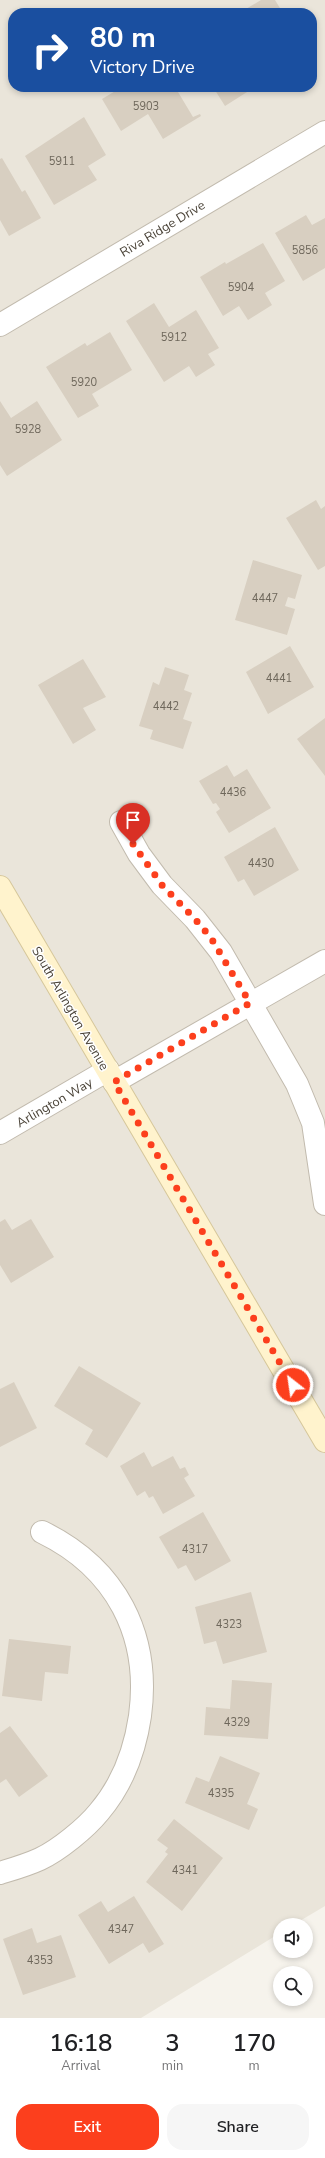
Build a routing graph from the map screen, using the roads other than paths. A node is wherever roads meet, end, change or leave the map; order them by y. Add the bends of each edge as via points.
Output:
1 (325, 132) edge
2 (0, 324) edge
3 (121, 822) dead end
4 (0, 887) edge
5 (325, 961) edge
6 (250, 1003) junction
7 (111, 1076) junction
8 (0, 1133) edge
9 (325, 1204) edge
10 (325, 1441) edge
11 (42, 1532) dead end
12 (0, 1874) edge

1 - 2 street, Riva Ridge Drive
3 - 6 street via 139,854 162,885 211,938
4 - 7 main road, South Arlington Avenue
5 - 6 street, Arlington Way
6 - 7 street, Arlington Way
6 - 9 street via 297,1084 310,1115
7 - 8 street, Arlington Way
7 - 10 main road, South Arlington Avenue
11 - 12 street via 75,1552 94,1568 111,1587 125,1610 139,1652 143,1679 142,1703 136,1743 127,1767 100,1811 40,1859

